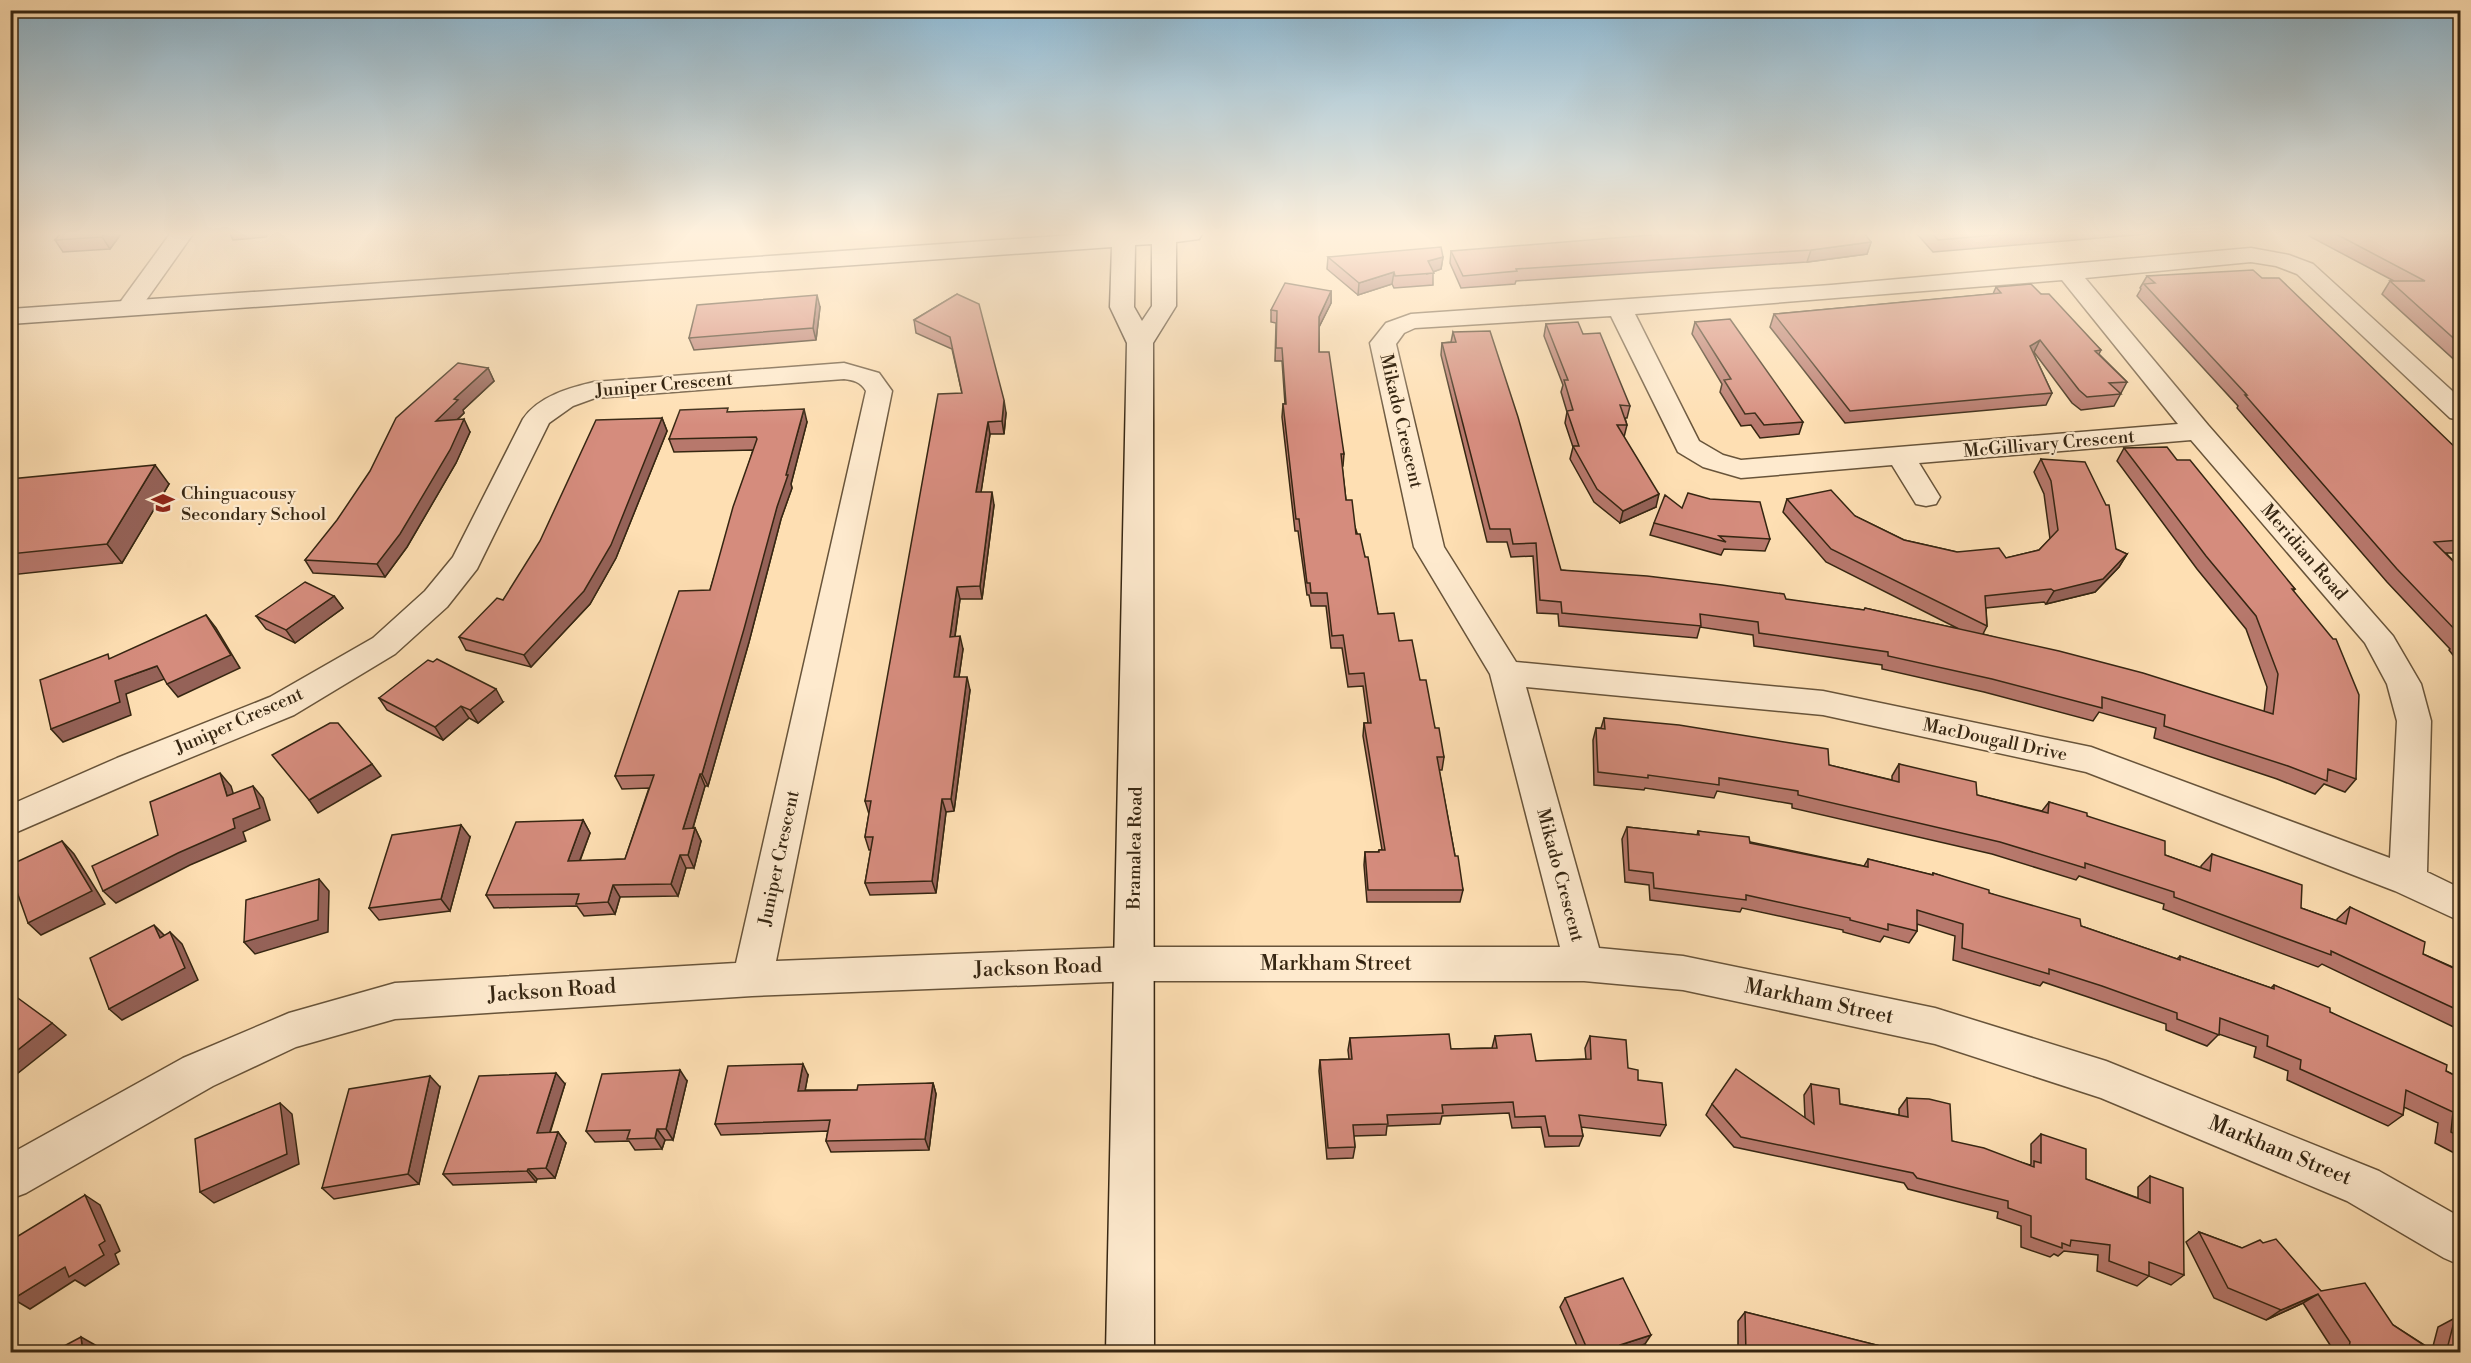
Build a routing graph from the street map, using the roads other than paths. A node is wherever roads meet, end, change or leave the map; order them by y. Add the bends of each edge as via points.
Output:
1 (136, 298) edge
2 (274, 298) edge
3 (1122, 298) edge
4 (1164, 298) edge
5 (1757, 298) edge
6 (2088, 298) edge
7 (2337, 298) edge
8 (128, 308) junction
9 (1620, 308) junction
10 (10, 316) edge
11 (1140, 343) junction
12 (2460, 412) edge
13 (2198, 431) junction
14 (1901, 457) junction
15 (1926, 497) dead end
16 (1506, 673) junction
17 (10, 821) edge
18 (2408, 880) junction
19 (2460, 904) edge
20 (1134, 964) junction
21 (1584, 964) junction
22 (752, 979) junction
23 (10, 1178) edge
24 (2460, 1242) edge
25 (1130, 1353) edge

1 - 8 street
2 - 8 street
3 - 11 street, Bramalea Road via 1122,307
4 - 11 street via 1164,306
5 - 9 street, Mikado Crescent
6 - 13 street, Meridian Road
7 - 12 street, Mikado Crescent
8 - 10 street
9 - 14 street, McGillivary Crescent via 1688,446 1708,460 1741,469
9 - 16 street, Mikado Crescent via 1411,321 1395,328 1383,343 1429,547
11 - 20 street, Bramalea Road
13 - 14 street, McGillivary Crescent
13 - 18 street, Meridian Road via 2377,636 2404,684 2414,721
14 - 15 street
16 - 18 street, MacDougall Drive via 1823,703 2091,760
16 - 21 street, Mikado Crescent
17 - 22 street, Juniper Crescent via 282,706 384,646 436,599 466,562 537,419 563,400 594,390 844,371 861,373 876,382 879,391
18 - 19 street, MacDougall Drive
20 - 21 street, Markham Street
20 - 22 street, Jackson Road
20 - 25 street, Bramalea Road
21 - 24 street, Markham Street via 1683,973 1935,1026 2106,1080 2363,1186
22 - 23 street, Jackson Road via 395,1001 289,1031 198,1072

